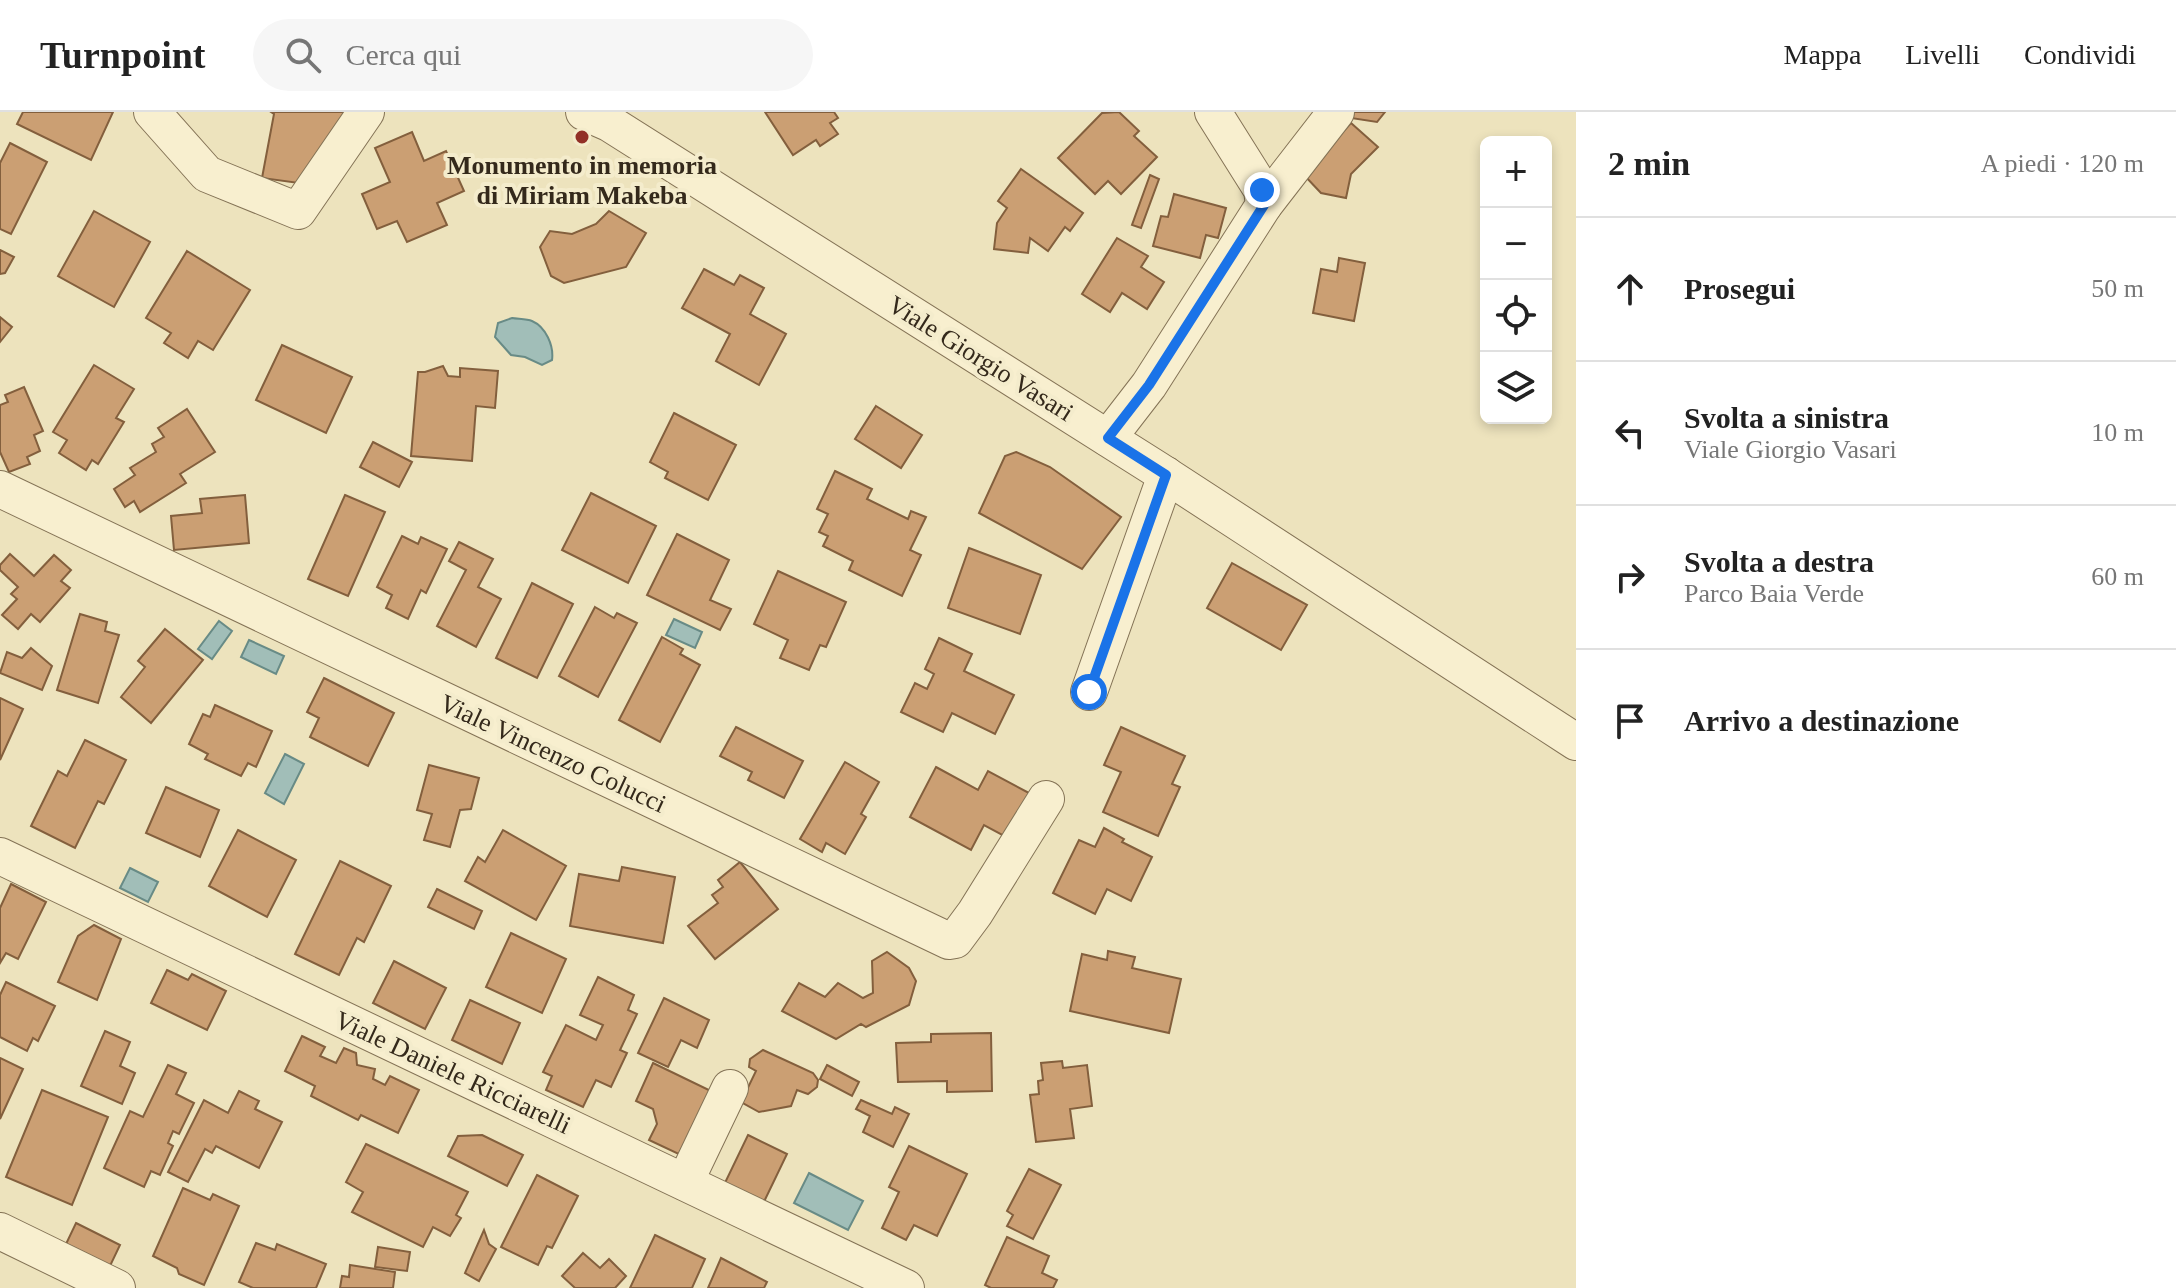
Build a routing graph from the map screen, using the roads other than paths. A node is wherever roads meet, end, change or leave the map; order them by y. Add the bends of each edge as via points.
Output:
1 (152, 112) edge
2 (366, 112) edge
3 (1213, 112) edge
4 (1336, 112) edge
5 (606, 116) edge
6 (1264, 205) junction
7 (1108, 438) junction
8 (1166, 475) junction
9 (0, 489) edge
10 (1089, 692) dead end
11 (1576, 742) edge
12 (1046, 799) dead end
13 (0, 856) edge
14 (730, 1088) dead end
15 (685, 1182) junction
16 (0, 1231) edge
17 (117, 1288) edge
18 (906, 1288) edge

1 - 2 street via 207,174 298,211
3 - 6 street via 1262,190
4 - 6 street
5 - 7 street, Viale Giorgio Vasari
6 - 7 street via 1149,385
7 - 8 street, Viale Giorgio Vasari
8 - 10 street
8 - 11 street, Viale Giorgio Vasari
9 - 12 street, Viale Vincenzo Colucci via 949,941 975,913
13 - 15 street, Viale Daniele Ricciarelli
14 - 15 street
15 - 18 street, Viale Daniele Ricciarelli
16 - 17 street

